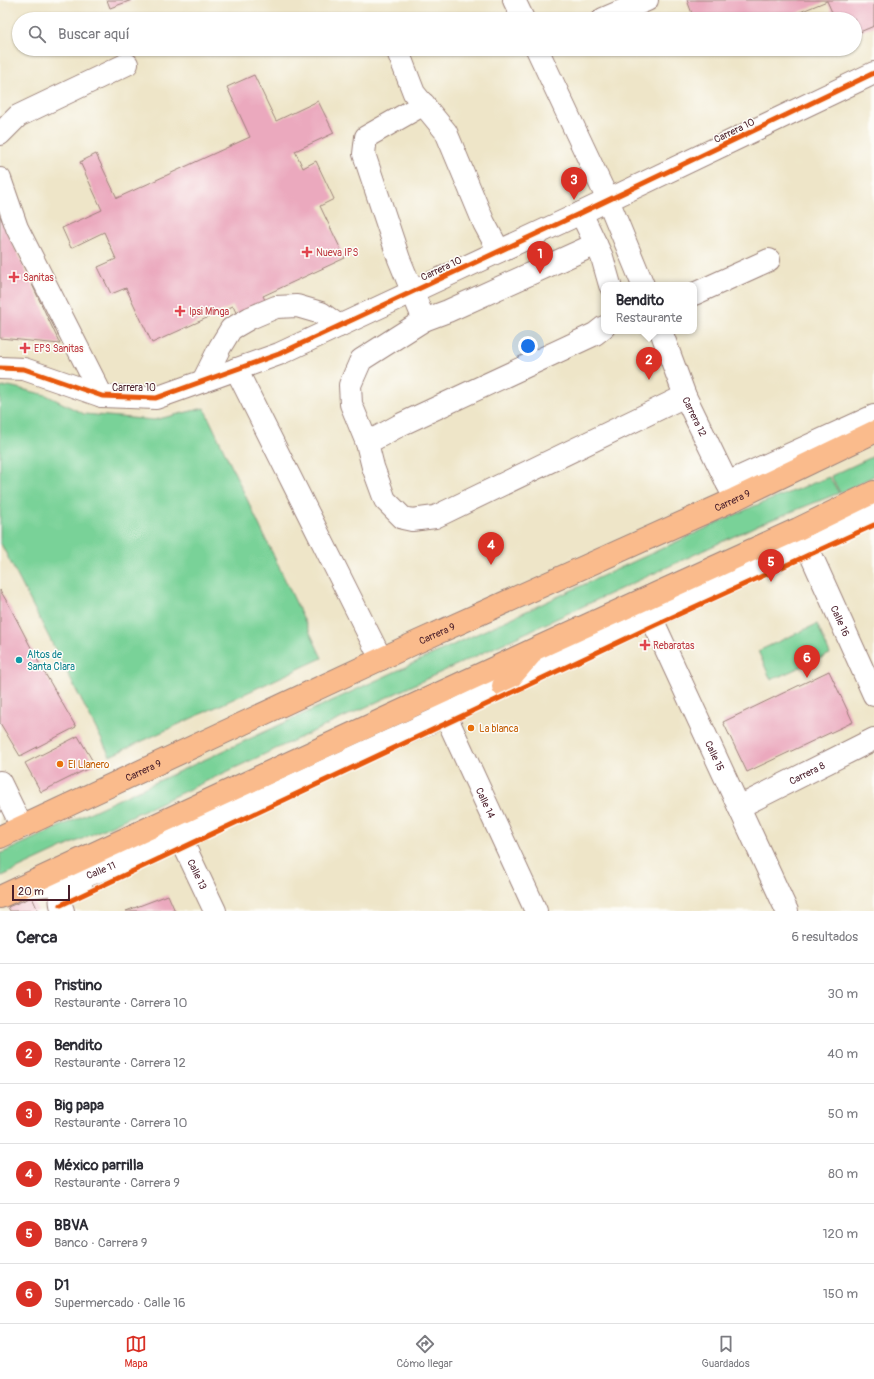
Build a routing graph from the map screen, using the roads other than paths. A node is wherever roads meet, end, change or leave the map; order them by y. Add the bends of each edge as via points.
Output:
1 (514, 0) edge
2 (647, 0) edge
3 (520, 12) edge
4 (619, 12) edge
5 (400, 56) edge
6 (540, 56) edge
7 (127, 64) dead end
8 (874, 73) edge
9 (424, 104) junction
10 (0, 134) edge
11 (0, 179) edge
12 (608, 200) junction
13 (581, 213) junction
14 (596, 244) junction
15 (499, 251) junction
16 (769, 260) dead end
17 (609, 282) edge
18 (642, 282) edge
19 (413, 292) junction
20 (697, 293) edge
21 (424, 320) junction
22 (339, 326) junction
23 (601, 329) edge
24 (662, 334) edge
25 (0, 368) edge
26 (236, 369) junction
27 (204, 381) junction
28 (102, 396) junction
29 (685, 396) junction
30 (874, 416) edge
31 (874, 432) edge
32 (367, 442) junction
33 (731, 491) junction
34 (874, 492) edge
35 (874, 515) edge
36 (807, 546) junction
37 (647, 608) junction
38 (535, 649) junction
39 (381, 659) junction
40 (503, 686) junction
41 (436, 695) junction
42 (874, 695) edge
43 (446, 715) junction
44 (874, 739) edge
45 (0, 782) edge
46 (739, 807) junction
47 (22, 827) junction
48 (0, 837) edge
49 (180, 837) junction
50 (120, 862) junction
51 (20, 887) junction
52 (0, 897) edge
53 (531, 909) edge
54 (63, 911) edge
55 (215, 911) edge
56 (787, 911) edge

1 - 3 street
2 - 4 street
5 - 9 street via 414,93
6 - 12 street
7 - 10 street via 18,116
8 - 12 street, Carrera 10
9 - 15 street via 446,132 484,223
9 - 19 street via 366,137 364,154
11 - 28 street via 17,228
12 - 13 street, Carrera 10
12 - 18 street
13 - 14 street
13 - 15 street, Carrera 10
14 - 17 street
14 - 21 street
15 - 19 street, Carrera 10
16 - 20 street
19 - 21 street
19 - 22 street, Carrera 10
21 - 32 street via 362,360 350,385 351,404
22 - 26 street, Carrera 10 via 279,354
22 - 27 street via 321,313 297,306 276,307 231,329
23 - 32 street
24 - 29 street, Carrera 12
25 - 28 street, Carrera 10 via 24,369
26 - 27 street, Carrera 10
26 - 39 street
27 - 28 street, Carrera 10 via 156,398
29 - 32 street via 435,517 412,520 403,518 386,500 372,467
29 - 33 street, Carrera 12
30 - 33 street
31 - 33 main road, Carrera 9
33 - 39 main road, Carrera 9
34 - 37 main road
35 - 36 street
36 - 37 street
36 - 42 street, Calle 16
37 - 38 main road
37 - 40 street
37 - 46 street, Calle 15
38 - 40 main road
38 - 41 main road
39 - 47 main road, Carrera 9
40 - 43 street
41 - 43 street, Calle 14
41 - 51 main road
43 - 49 street
43 - 53 street, Calle 14
44 - 46 street, Carrera 8
45 - 47 street
46 - 56 street, Calle 15
47 - 48 main road, Carrera 9
49 - 50 street
49 - 55 street, Calle 13
50 - 51 street, Calle 11 via 88,875 55,884
50 - 54 street, Calle 11 via 64,890 60,896
51 - 52 main road

